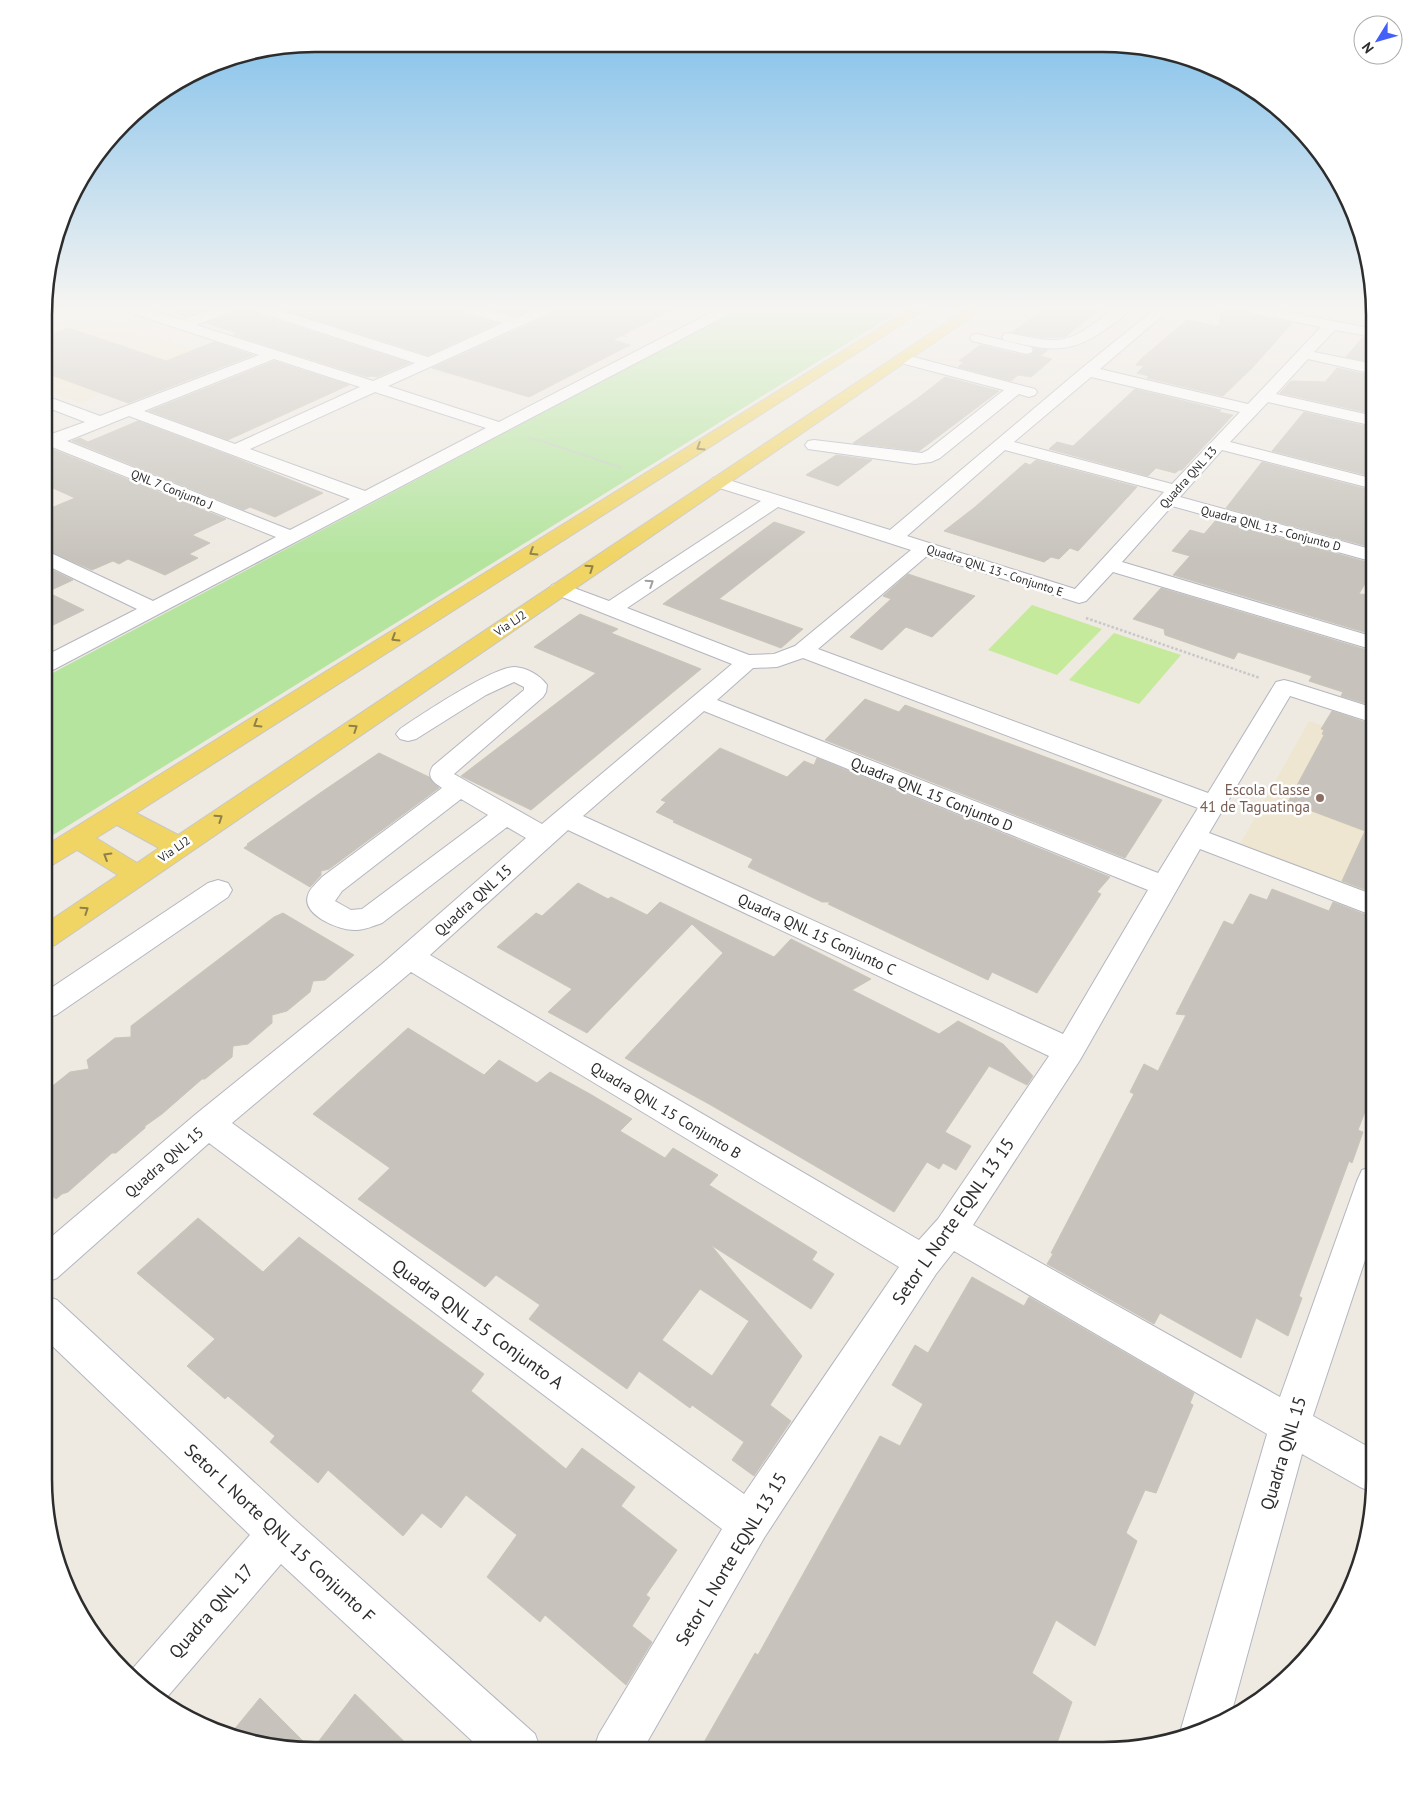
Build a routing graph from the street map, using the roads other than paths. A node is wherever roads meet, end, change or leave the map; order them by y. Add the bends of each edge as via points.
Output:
1 (172, 393) edge
2 (363, 393) edge
3 (394, 393) edge
4 (569, 393) edge
5 (817, 393) edge
6 (832, 393) edge
7 (1012, 393) edge
8 (1030, 393) edge
9 (1061, 393) edge
10 (1186, 393) edge
11 (1268, 393) edge
12 (1265, 396) junction
13 (1054, 399) junction
14 (52, 403) edge
15 (127, 410) junction
16 (1252, 410) junction
17 (990, 411) junction
18 (1366, 419) edge
19 (98, 421) junction
20 (1028, 421) junction
21 (502, 428) junction
22 (52, 440) edge
23 (52, 444) edge
24 (1002, 444) junction
25 (1218, 444) junction
26 (814, 445) dead end
27 (235, 450) junction
28 (719, 482) junction
29 (1366, 482) edge
30 (1172, 495) junction
31 (366, 498) junction
32 (776, 500) junction
33 (292, 537) junction
34 (893, 538) junction
35 (925, 548) junction
36 (1366, 554) edge
37 (52, 561) edge
38 (1108, 564) junction
39 (559, 589) junction
40 (154, 609) junction
41 (610, 610) junction
42 (1366, 642) edge
43 (803, 651) junction
44 (52, 661) edge
45 (747, 662) junction
46 (701, 702) junction
47 (1366, 713) edge
48 (408, 734) dead end
49 (459, 788) junction
50 (1213, 804) junction
51 (116, 813) junction
52 (505, 815) junction
53 (566, 818) junction
54 (544, 837) junction
55 (1194, 837) junction
56 (77, 838) junction
57 (177, 846) junction
58 (52, 854) edge
59 (137, 875) junction
60 (1164, 886) junction
61 (218, 890) dead end
62 (1366, 903) edge
63 (52, 933) edge
64 (410, 957) junction
65 (52, 1001) edge
66 (1069, 1051) junction
67 (208, 1124) junction
68 (1366, 1204) edge
69 (950, 1230) junction
70 (52, 1259) edge
71 (923, 1262) junction
72 (52, 1321) edge
73 (1290, 1424) junction
74 (1366, 1468) edge
75 (749, 1523) junction
76 (278, 1534) junction
77 (149, 1683) edge
78 (1206, 1721) edge
79 (508, 1742) edge
80 (621, 1742) edge

1 - 15 street
2 - 27 street
3 - 21 street
4 - 21 street
5 -> 51 main road, Via LJ2
6 - 28 main road, Via LJ2
7 - 17 street
8 - 13 street
9 - 13 street
10 - 16 street
11 - 12 street, Quadra QNL 13
12 - 16 street, Quadra QNL 13
12 - 18 street
13 - 20 street
14 - 19 street
15 - 19 street
15 - 27 street
16 - 25 street, Quadra QNL 13
17 - 20 street
17 - 26 street via 925,458 902,458
19 - 22 street
20 - 24 street
21 - 31 street
23 - 33 street, QNL 7 Conjunto J
24 - 30 street, Quadra QNL 13 - Conjunto D
24 - 34 street
25 - 29 street
25 - 30 street, Quadra QNL 13
27 - 31 street
28 - 32 street, Quadra QNL 13 - Conjunto E
39 -> 28 main road, Via LJ2
30 - 36 street, Quadra QNL 13 - Conjunto D
30 - 38 street, Quadra QNL 13
31 - 33 street
32 - 34 street, Quadra QNL 13 - Conjunto E
41 -> 32 street
33 - 40 street
34 - 35 street, Quadra QNL 13 - Conjunto E
35 - 38 street, Quadra QNL 13 - Conjunto E via 1079,597
35 - 43 street
37 - 40 street
38 - 42 street
39 - 41 street
57 -> 39 main road, Via LJ2
40 - 44 street
41 - 45 street
43 - 45 street via 777,660
43 - 50 street
45 - 46 street, Quadra QNL 15
46 - 53 street, Quadra QNL 15
46 - 60 street, Quadra QNL 15 Conjunto D
47 - 50 street, Setor L Norte EQNL 13 15 via 1284,687
48 - 49 street via 478,690 508,676 514,674 536,685 535,692 442,772 445,781
49 - 52 street
49 - 52 street via 332,884 321,896 321,905 344,919 359,922 372,916
50 - 55 street, Setor L Norte EQNL 13 15
51 - 56 main road, Via LJ2
51 - 57 main road
52 - 54 street
53 - 54 street, Quadra QNL 15
53 - 66 street, Quadra QNL 15 Conjunto C
54 - 64 street, Quadra QNL 15
55 - 60 street, Setor L Norte EQNL 13 15
55 - 62 street
56 - 58 main road, Via LJ2
59 -> 56 main road
57 - 59 main road, Via LJ2
63 -> 59 main road, Via LJ2
60 - 66 street, Setor L Norte EQNL 13 15
61 - 65 street via 128,936
64 - 67 street, Quadra QNL 15
64 - 71 street, Quadra QNL 15 Conjunto B
66 - 69 street, Setor L Norte EQNL 13 15
67 - 70 street, Quadra QNL 15
67 - 75 street, Quadra QNL 15 Conjunto A
68 - 73 street, Quadra QNL 15
69 - 71 street, Setor L Norte EQNL 13 15
69 - 73 street
71 - 75 street, Setor L Norte EQNL 13 15
72 - 76 street, Setor L Norte QNL 15 Conjunto F
73 - 74 street
73 - 78 street, Quadra QNL 15
75 - 80 street, Setor L Norte EQNL 13 15
76 - 77 street, Quadra QNL 17
76 - 79 street, Setor L Norte QNL 15 Conjunto F

